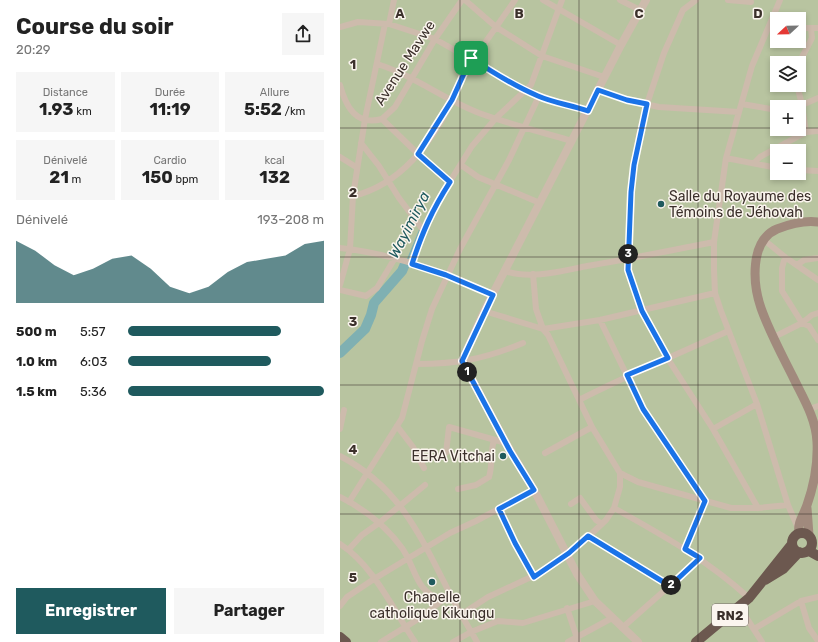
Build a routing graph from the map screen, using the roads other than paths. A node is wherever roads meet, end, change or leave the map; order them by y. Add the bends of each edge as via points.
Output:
1 (394, 0) edge
2 (464, 0) edge
3 (515, 0) edge
4 (543, 0) edge
5 (562, 0) edge
6 (620, 0) edge
7 (646, 0) edge
8 (696, 0) edge
9 (728, 0) edge
10 (780, 0) edge
11 (751, 2) dead end
12 (559, 9) junction
13 (640, 10) junction
14 (777, 12) edge
15 (387, 24) junction
16 (340, 27) edge
17 (496, 27) junction
18 (818, 28) edge
19 (806, 29) edge
20 (811, 29) junction
21 (770, 32) edge
22 (435, 39) junction
23 (621, 45) junction
24 (542, 56) junction
25 (803, 56) edge
26 (472, 59) junction
27 (377, 64) junction
28 (413, 78) junction
29 (604, 78) junction
30 (340, 85) edge
31 (525, 90) junction
32 (598, 90) junction
33 (341, 95) edge
34 (539, 96) junction
35 (818, 98) edge
36 (452, 100) junction
37 (806, 103) edge
38 (647, 104) junction
39 (742, 104) junction
40 (770, 109) edge
41 (588, 111) junction
42 (739, 112) junction
43 (496, 118) junction
44 (365, 119) junction
45 (382, 119) junction
46 (526, 127) junction
47 (818, 131) edge
48 (806, 132) edge
49 (799, 136) edge
50 (572, 141) junction
51 (361, 143) junction
52 (418, 154) junction
53 (340, 157) edge
54 (726, 158) junction
55 (754, 163) junction
56 (460, 165) junction
57 (770, 166) edge
58 (356, 167) junction
59 (806, 170) edge
60 (818, 171) edge
61 (388, 182) junction
62 (450, 182) junction
63 (495, 185) junction
64 (353, 196) junction
65 (540, 203) junction
66 (818, 222) edge
67 (423, 230) junction
68 (763, 239) junction
69 (714, 242) junction
70 (340, 248) edge
71 (350, 249) junction
72 (785, 257) junction
73 (395, 258) junction
74 (818, 258) edge
75 (628, 259) junction
76 (408, 263) junction
77 (797, 265) junction
78 (505, 271) junction
79 (533, 274) junction
80 (446, 275) junction
81 (818, 280) edge
82 (340, 285) edge
83 (340, 290) edge
84 (715, 293) junction
85 (493, 295) junction
86 (484, 311) junction
87 (642, 311) junction
88 (818, 313) edge
89 (600, 320) junction
90 (802, 323) junction
91 (543, 329) junction
92 (728, 331) junction
93 (774, 337) junction
94 (818, 340) edge
95 (523, 343) dead end
96 (668, 358) junction
97 (462, 361) junction
98 (416, 364) junction
99 (627, 375) junction
100 (579, 400) junction
101 (757, 404) junction
102 (814, 408) edge
103 (344, 410) dead end
104 (397, 426) junction
105 (592, 427) junction
106 (340, 429) edge
107 (713, 429) junction
108 (494, 440) junction
109 (506, 442) junction
110 (818, 442) edge
111 (446, 453) dead end
112 (545, 453) dead end
113 (340, 456) edge
114 (424, 468) dead end
115 (817, 470) edge
116 (368, 473) junction
117 (620, 473) junction
118 (425, 485) dead end
119 (458, 489) dead end
120 (534, 490) junction
121 (340, 497) edge
122 (705, 501) junction
123 (349, 502) junction
124 (571, 504) dead end
125 (807, 504) junction
126 (788, 505) junction
127 (399, 506) junction
128 (614, 508) junction
129 (758, 508) junction
130 (499, 509) junction
131 (379, 523) junction
132 (602, 524) junction
133 (588, 536) junction
134 (806, 541) edge
135 (340, 544) edge
136 (427, 547) junction
137 (349, 549) junction
138 (685, 549) junction
139 (565, 554) junction
140 (818, 556) edge
141 (700, 558) junction
142 (408, 559) junction
143 (534, 577) junction
144 (374, 579) junction
145 (760, 583) junction
146 (670, 586) junction
147 (450, 596) junction
148 (818, 596) edge
149 (749, 598) junction
150 (442, 600) junction
151 (595, 601) junction
152 (801, 601) junction
153 (340, 606) edge
154 (567, 608) junction
155 (737, 609) junction
156 (462, 614) junction
157 (612, 618) junction
158 (404, 627) junction
159 (622, 628) junction
160 (754, 629) junction
161 (471, 632) junction
162 (340, 637) edge
163 (577, 640) edge
164 (818, 641) edge
165 (346, 642) edge
166 (381, 642) edge
167 (414, 642) edge
168 (453, 642) edge
169 (477, 642) edge
170 (568, 642) edge
171 (638, 642) edge
172 (696, 642) edge
173 (762, 642) edge

1 - 15 street
2 - 17 street
2 - 22 street, Avenue Mavwe
3 - 17 street
4 - 12 street
5 - 12 street
6 - 13 street
7 - 13 street
8 - 38 street via 683,10 664,53
9 - 11 street
10 - 14 street
12 - 23 street
12 - 24 street
13 - 23 street
15 - 16 street via 358,22
15 - 22 street
15 - 27 street
17 - 24 street
17 - 26 street
18 - 20 street
19 - 20 street
20 - 25 street via 812,38
21 - 39 street via 752,66
22 - 26 street
22 - 28 street, Avenue Mavwe
23 - 29 street
24 - 29 street
24 - 31 street via 531,86
26 - 31 street
26 - 36 street
27 - 28 street
27 - 44 street
28 - 36 street
28 - 45 street, Avenue Mavwe via 395,107
29 - 32 street
30 - 33 street, Avenue Mavwe
31 - 34 street
31 - 43 street
32 - 38 street
32 - 41 street
33 - 44 street, Avenue Mavwe via 352,113
34 - 41 street
34 - 46 street
35 - 37 street
36 - 43 street via 478,113
36 - 52 street
38 - 42 street
38 - 75 street via 634,165
39 - 40 street
39 - 42 street
41 - 50 street
42 - 54 street
43 - 46 street
43 - 56 street via 472,146
44 - 45 street via 372,122
44 - 51 street
45 - 52 street
46 - 50 street
46 - 63 street
47 - 48 street
49 - 55 street via 760,157
50 - 65 street
51 - 58 street
51 - 61 street
52 - 61 street
52 - 62 street
53 - 58 street
54 - 55 street
54 - 69 street
55 - 57 street
56 - 62 street
56 - 63 street
58 - 64 street
59 - 60 street
61 - 64 street
61 - 67 street
62 - 67 street
63 - 65 street
63 - 80 street
64 - 71 street
65 - 78 street
66 - 68 main road via 788,225 767,234
67 - 76 street
68 - 72 street
68 - 93 main road via 757,252 756,282 761,308
69 - 75 street
69 - 84 street
70 - 71 street
71 - 73 street
71 - 82 street
72 - 77 street
72 - 90 street via 782,268 782,291
73 - 76 street
73 - 83 street via 377,288 366,296
74 - 77 street via 804,260
75 - 79 street
75 - 87 street via 628,270
76 - 80 street
77 - 81 street
78 - 79 street
78 - 85 street
79 - 91 street via 536,309
80 - 85 street
80 - 98 street via 432,309
84 - 87 street
84 - 92 street
85 - 86 street
86 - 91 street
86 - 97 street
87 - 89 street
87 - 96 street
88 - 90 street
89 - 91 street
89 - 99 street
90 - 93 street
90 - 94 street via 809,326
91 - 100 street via 553,343
92 - 96 street
92 - 101 street
93 - 102 main road
95 - 97 street via 481,358
96 - 99 street
96 - 107 street
97 - 98 street
97 - 109 street
98 - 104 street via 405,409
99 - 100 street
99 - 122 street via 643,409
100 - 105 street
101 - 107 street
101 - 126 street
102 - 110 main road
103 - 106 street
104 - 114 street via 413,447
104 - 116 street
105 - 112 street
105 - 117 street
107 - 129 street
108 - 109 street
108 - 111 street via 449,427
108 - 119 street via 490,452 492,465 489,477 476,485
109 - 120 street
110 - 115 main road
113 - 116 street
115 - 125 main road
116 - 123 street
116 - 127 street via 384,487
117 - 122 street via 638,482
117 - 128 street via 620,488
118 - 127 street
120 - 130 street
120 - 139 street
121 - 123 street
122 - 129 street via 731,508
122 - 138 street
123 - 131 street
124 - 132 street via 580,498
125 - 134 main road
125 - 134 main road
126 - 129 street
126 - 134 street
127 - 131 street
127 - 136 street
128 - 132 street
128 - 138 street
130 - 136 street
130 - 143 street
131 - 137 street via 362,535
131 - 142 street via 394,538
132 - 133 street
133 - 139 street
133 - 146 street
134 - 140 highway, RN2
134 - 145 highway, RN2 via 783,569
134 - 145 highway, RN2 via 795,550 792,544
135 - 137 street
136 - 142 street
136 - 147 street
137 - 144 street
138 - 141 street
139 - 143 street
139 - 151 street
141 - 146 street
141 - 149 street
142 - 144 street
142 - 150 street via 423,590
143 - 156 street via 488,597
144 - 153 street
144 - 158 street
145 - 149 highway, RN2
146 - 159 street
147 - 150 street
147 - 156 street
148 - 152 street
149 - 155 highway, RN2
150 - 158 street
151 - 154 street
151 - 157 street
152 - 160 street
152 - 164 street via 810,628
154 - 161 street via 523,623 498,621
154 - 163 street
155 - 160 street via 742,611
155 - 172 highway, RN2
156 - 161 street
157 - 159 street
157 - 163 street
158 - 166 street
158 - 167 street
159 - 171 street
160 - 173 street
161 - 168 street
161 - 169 street
162 - 165 highway
163 - 170 street

